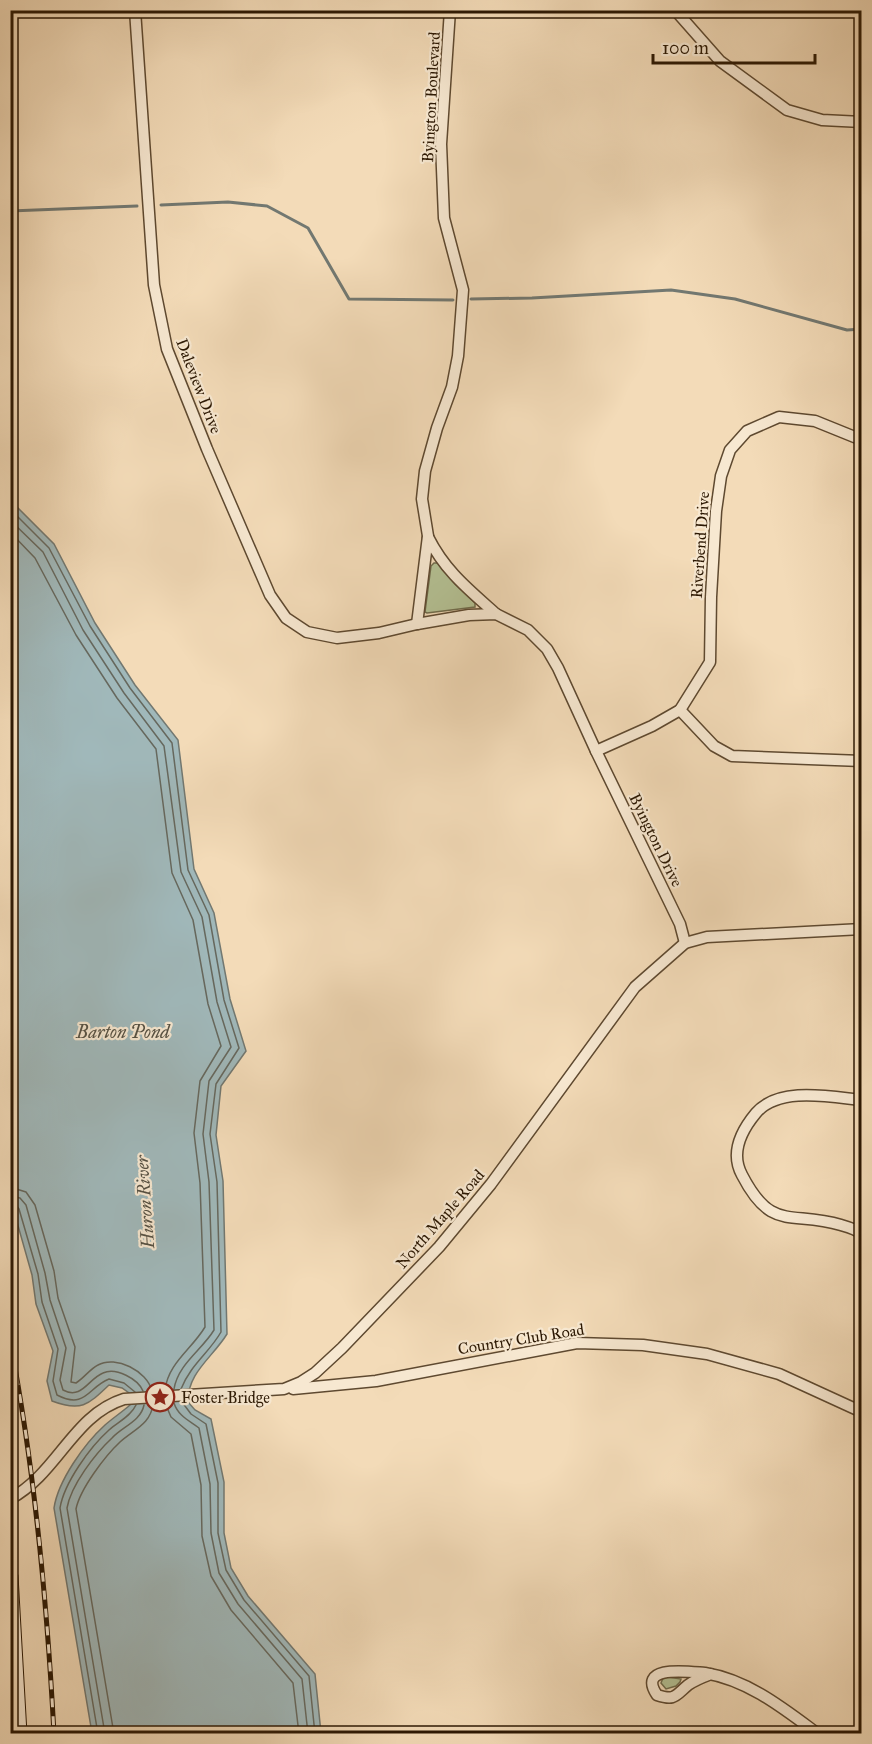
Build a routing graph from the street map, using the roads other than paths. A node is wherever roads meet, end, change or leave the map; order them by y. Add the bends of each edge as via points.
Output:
1 (135, 10) edge
2 (675, 10) edge
3 (450, 11) edge
4 (861, 122) edge
5 (861, 440) edge
6 (428, 536) junction
7 (496, 614) junction
8 (417, 624) junction
9 (680, 710) junction
10 (596, 751) junction
11 (861, 761) edge
12 (861, 929) edge
13 (685, 943) junction
14 (861, 1100) edge
15 (861, 1234) edge
16 (284, 1389) junction
17 (861, 1412) edge
18 (10, 1500) edge
19 (10, 1576) edge
20 (711, 1674) junction
21 (19, 1734) edge
22 (818, 1734) edge

1 - 8 street, Daleview Drive via 154,285 166,349 270,595 286,618 307,632 337,638
2 - 4 street via 720,61 787,110 822,120
3 - 6 street, Byington Boulevard via 441,144 444,218 463,290 452,387 425,471 422,499
5 - 9 street, Riverbend Drive via 815,421 779,417 747,431 730,450 716,511 710,662
6 - 7 street, Byington Boulevard via 446,568
6 - 8 street, Byington Boulevard
7 - 8 street, Byington Boulevard
7 - 10 street, Byington Boulevard via 528,630 547,649
9 - 10 street, Riverbend Drive
9 - 11 street via 714,746 732,756
10 - 13 street, Byington Drive via 680,924
12 - 13 street, North Maple Road via 707,937
13 - 16 street, North Maple Road via 635,987 491,1184 439,1248 315,1373
14 - 15 street via 807,1095 774,1100 758,1111 737,1144 738,1167 752,1195 766,1208 782,1217 836,1224
16 - 17 street, Country Club Road via 376,1381 577,1343 643,1345 707,1354 779,1374
16 - 18 street, North Maple Road via 124,1399 109,1404 96,1412 45,1473
19 - 21 street
20 - 20 street via 670,1698 657,1695 653,1689 652,1682 660,1673
20 - 22 street via 741,1683

